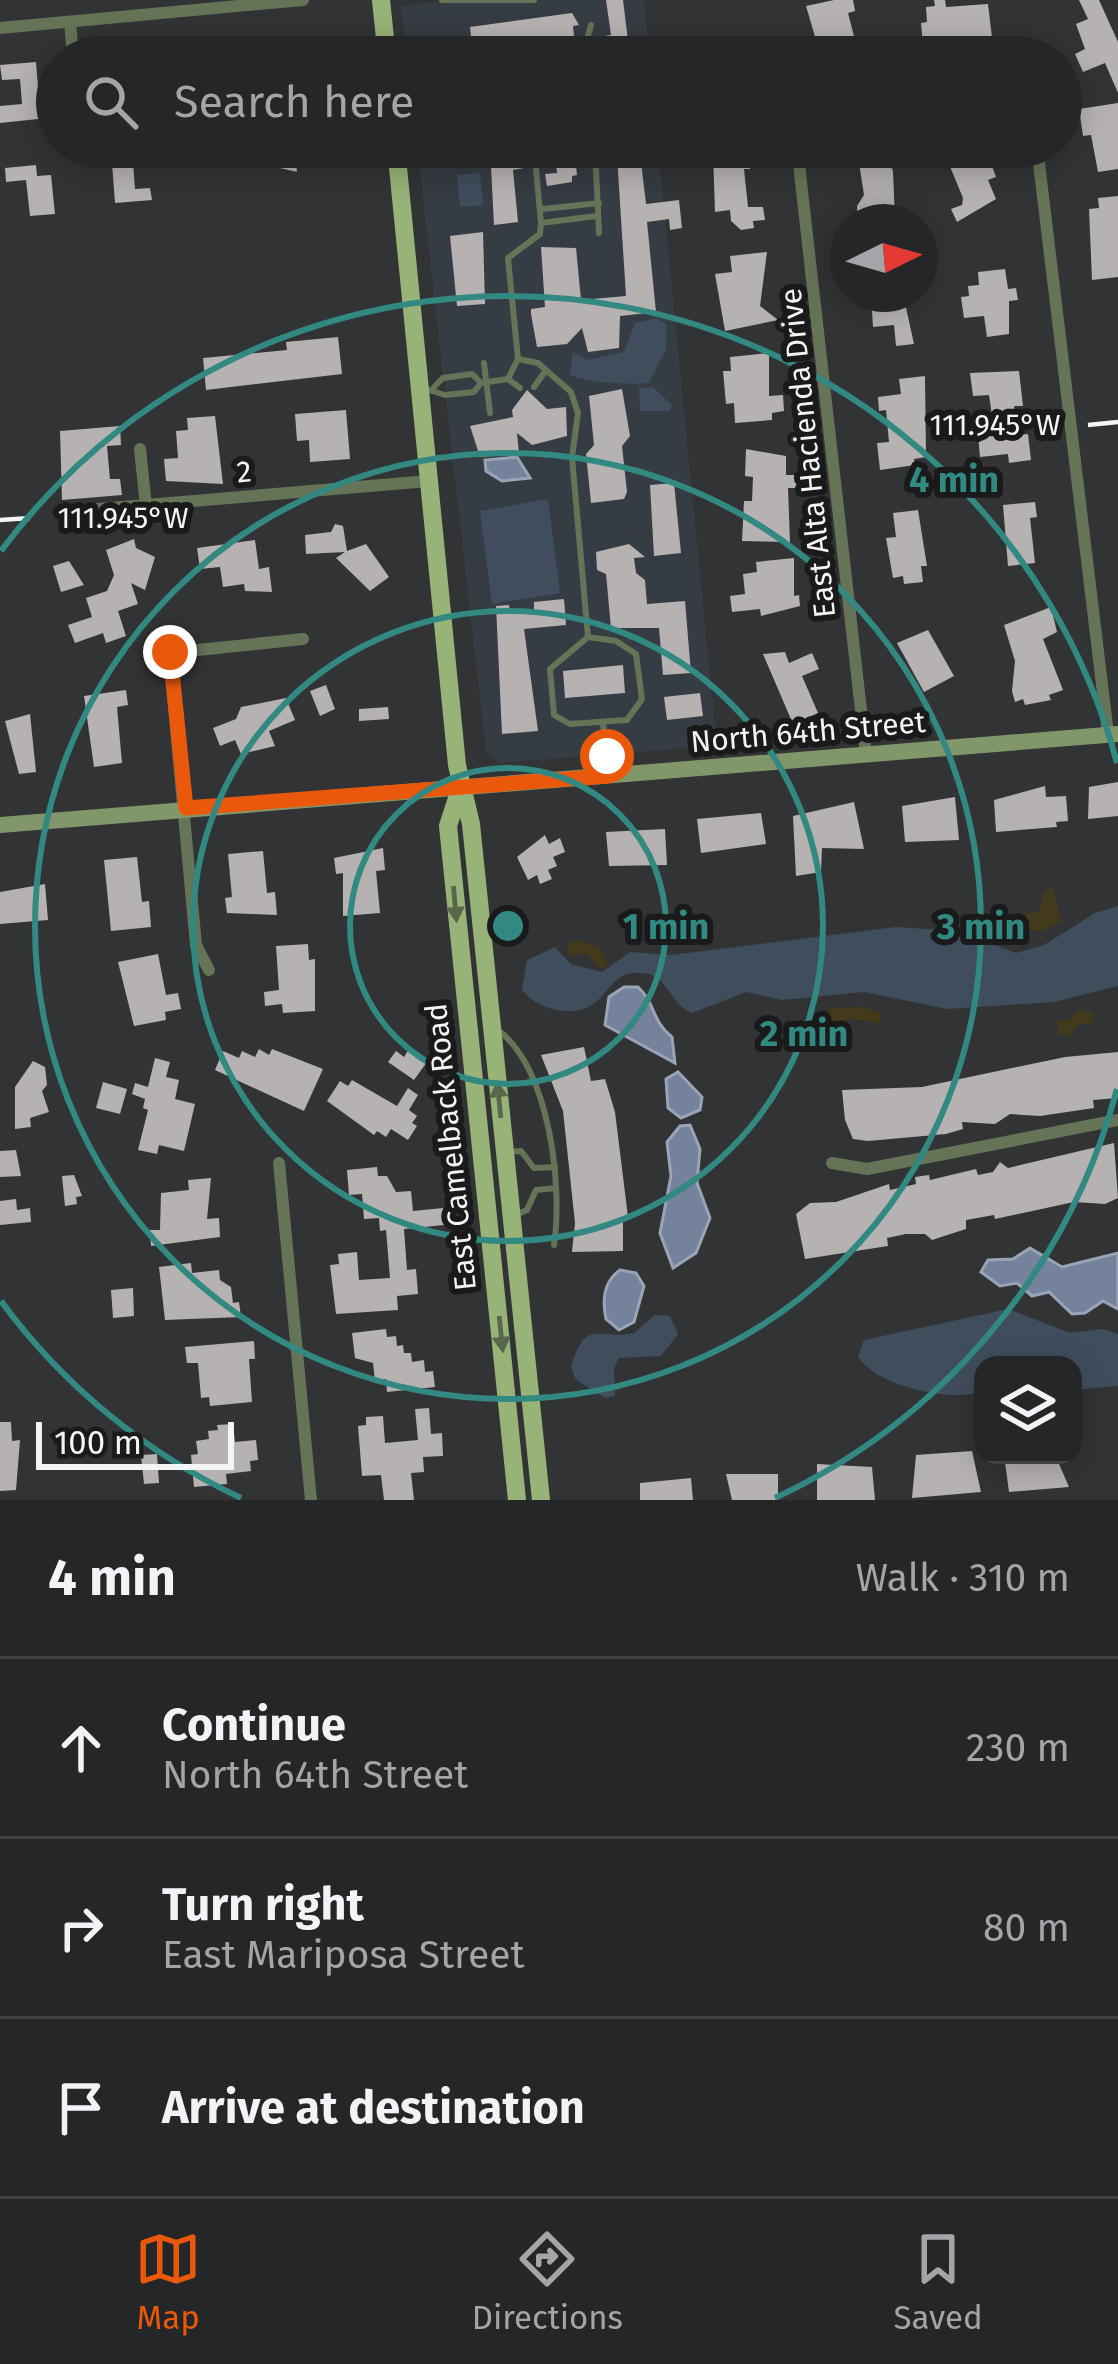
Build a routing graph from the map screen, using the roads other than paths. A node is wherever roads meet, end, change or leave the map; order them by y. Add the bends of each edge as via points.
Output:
1 (303, 0) edge
2 (381, 0) edge
3 (442, 0) edge
4 (534, 0) edge
5 (70, 22) junction
6 (591, 26) dead end
7 (0, 28) edge
8 (71, 36) edge
9 (385, 36) edge
10 (588, 36) edge
11 (399, 168) edge
12 (537, 168) edge
13 (596, 168) edge
14 (799, 168) edge
15 (1039, 168) edge
16 (599, 203) junction
17 (542, 210) junction
18 (598, 216) junction
19 (542, 223) junction
20 (599, 233) dead end
21 (518, 359) junction
22 (484, 363) dead end
23 (544, 373) junction
24 (508, 379) junction
25 (484, 382) junction
26 (534, 387) dead end
27 (427, 388) junction
28 (520, 388) dead end
29 (490, 413) dead end
30 (140, 449) dead end
31 (429, 481) junction
32 (146, 506) junction
33 (63, 512) dead end
34 (588, 637) junction
35 (303, 639) dead end
36 (603, 723) junction
37 (1113, 734) edge
38 (866, 754) junction
39 (608, 776) junction
40 (460, 790) junction
41 (186, 808) junction
42 (0, 825) edge
43 (209, 970) dead end
44 (492, 1025) junction
45 (468, 1028) junction
46 (1118, 1120) edge
47 (505, 1152) junction
48 (279, 1163) dead end
49 (832, 1163) dead end
50 (555, 1167) junction
51 (534, 1168) junction
52 (508, 1188) junction
53 (556, 1188) junction
54 (487, 1190) junction
55 (536, 1190) junction
56 (511, 1216) junction
57 (554, 1245) dead end
58 (311, 1500) edge
59 (517, 1500) edge
60 (541, 1500) edge

1 - 5 street
2 - 9 main road
3 - 4 lane
5 - 7 street
5 - 8 street
6 - 10 lane
11 - 27 main road, East Camelback Road
12 - 17 lane
13 - 16 lane
14 - 38 street, East Alta Hacienda Drive
15 - 37 street
16 - 17 lane
16 - 18 lane
17 - 19 lane
18 - 19 lane
18 - 20 lane
19 - 21 lane via 540,234 508,258
21 - 23 lane
21 - 24 lane
22 - 25 lane
23 - 26 lane
23 - 34 lane via 571,392 578,413 572,457
24 - 25 lane
24 - 28 lane
25 - 27 lane via 472,374
25 - 27 lane via 474,392
25 - 29 lane
27 - 31 main road, East Camelback Road
30 - 32 street
31 - 32 street, 2
31 - 40 main road, East Camelback Road
32 - 33 street, 2
34 - 36 lane via 550,669 554,715 570,724
34 - 36 lane via 636,654 642,699 627,720
35 - 41 street via 170,652
36 - 39 lane
37 - 38 street, North 64th Street
38 - 39 street, North 64th Street
39 - 40 street, North 64th Street
40 - 41 street, North 64th Street
40 - 44 main road, East Camelback Road via 471,824
40 -> 45 main road, East Camelback Road via 448,826
41 - 42 street, North 64th Street
41 - 43 street via 196,945
44 - 45 main road
47 -> 44 main road, East Camelback Road
44 - 50 lane via 521,1047
45 - 54 main road, East Camelback Road
46 - 49 street via 867,1168
47 - 51 lane via 520,1151
47 - 52 main road, East Camelback Road
48 - 58 street
50 - 51 lane
50 - 53 lane
51 - 55 lane
52 - 54 main road
52 - 56 main road, East Camelback Road
53 - 55 lane
53 - 57 lane
54 -> 59 main road, East Camelback Road
55 - 56 lane via 527,1210
56 - 60 main road, East Camelback Road

